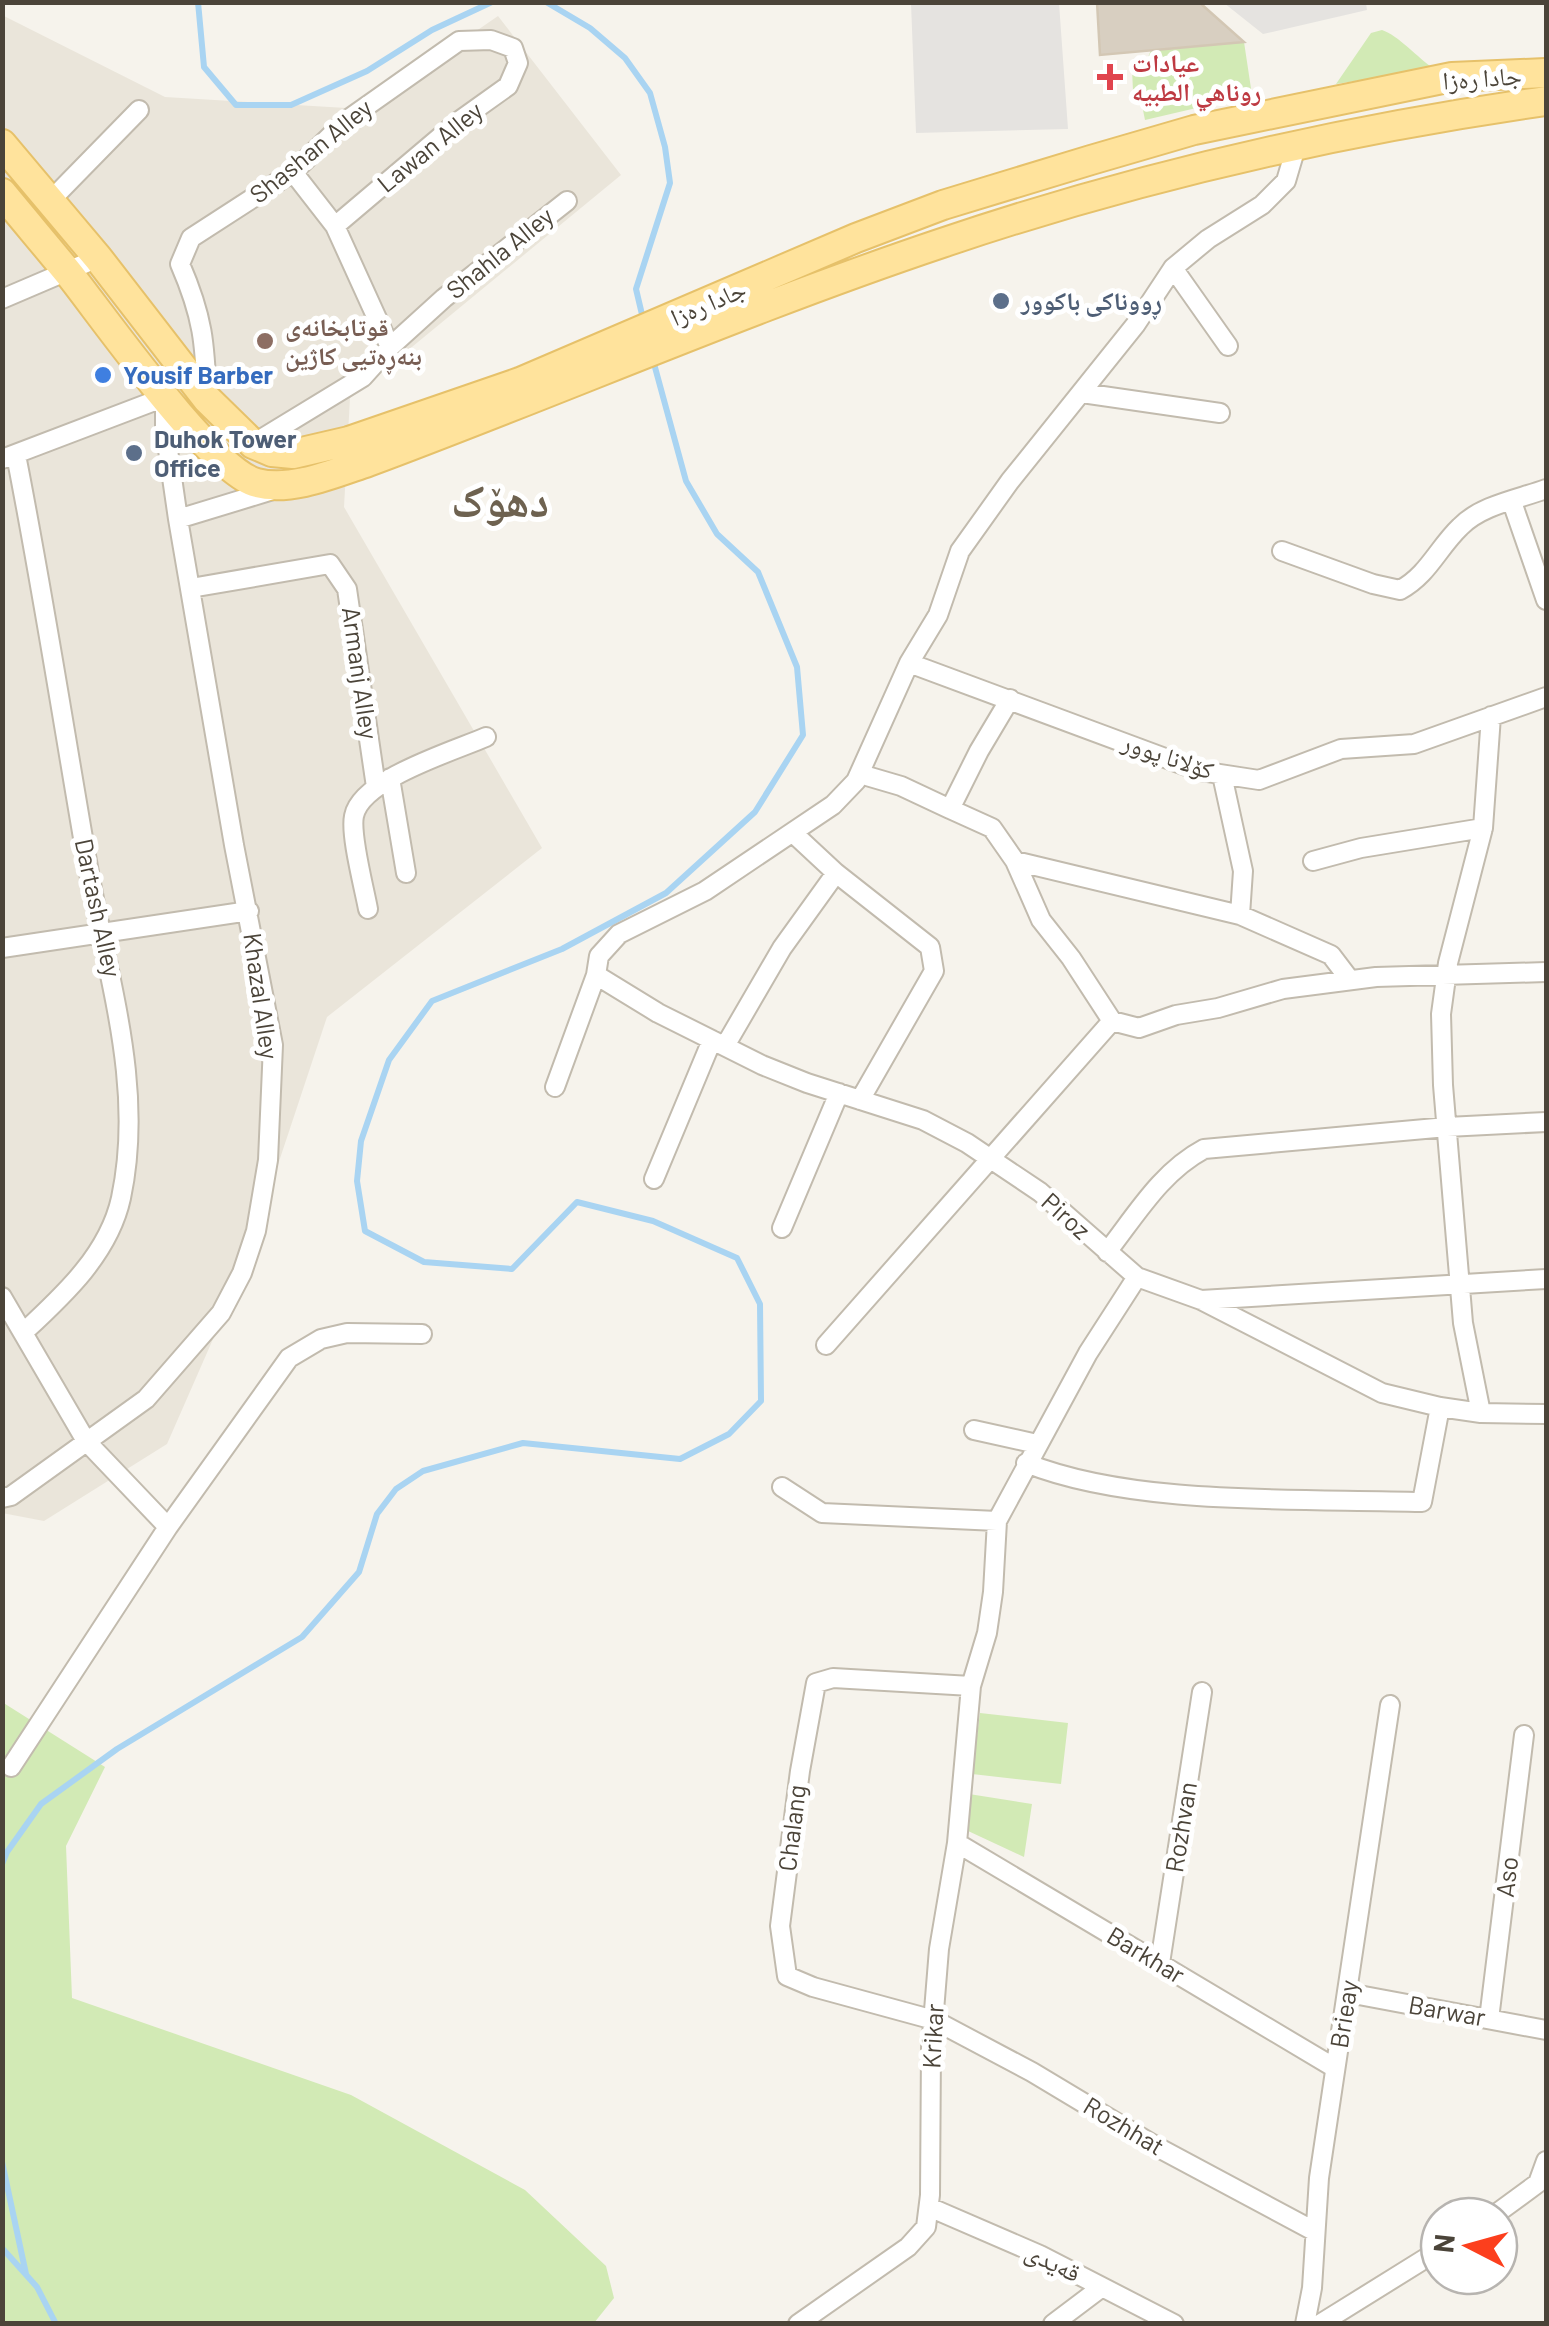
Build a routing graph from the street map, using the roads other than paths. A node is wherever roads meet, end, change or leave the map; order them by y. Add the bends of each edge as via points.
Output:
1 (518, 63) joint
2 (1546, 73) edge
3 (1546, 102) edge
4 (139, 110) dead end
5 (2, 144) edge
6 (1296, 147) junction
7 (293, 172) junction
8 (2, 193) edge
9 (51, 200) junction
10 (566, 200) dead end
11 (335, 226) junction
12 (98, 258) junction
13 (1174, 268) junction
14 (68, 272) junction
15 (2, 299) edge
16 (740, 304) junction
17 (1228, 346) dead end
18 (390, 347) junction
19 (522, 393) junction
20 (1082, 393) junction
21 (165, 397) junction
22 (207, 399) junction
23 (1220, 414) dead end
24 (253, 444) junction
25 (9, 457) edge
26 (311, 479) junction
27 (1546, 488) edge
28 (1512, 502) junction
29 (178, 519) junction
30 (1282, 551) dead end
31 (190, 588) junction
32 (1546, 600) edge
33 (909, 663) junction
34 (1546, 697) edge
35 (1010, 699) junction
36 (1490, 716) junction
37 (486, 737) dead end
38 (860, 774) junction
39 (1222, 776) junction
40 (383, 783) junction
41 (950, 809) junction
42 (1483, 828) junction
43 (794, 833) junction
44 (1015, 861) junction
45 (1313, 861) dead end
46 (836, 873) junction
47 (406, 874) dead end
48 (368, 909) dead end
49 (248, 911) junction
50 (1240, 915) junction
51 (102, 933) junction
52 (2, 948) edge
53 (1546, 972) edge
54 (596, 975) junction
55 (1446, 975) junction
56 (1350, 980) junction
57 (1112, 1021) junction
58 (718, 1043) junction
59 (555, 1087) dead end
60 (839, 1093) junction
61 (860, 1100) junction
62 (1546, 1122) edge
63 (1447, 1127) junction
64 (992, 1160) junction
65 (654, 1179) dead end
66 (782, 1228) dead end
67 (1107, 1252) junction
68 (1137, 1277) junction
69 (1546, 1278) edge
70 (1460, 1283) junction
71 (2, 1297) edge
72 (1201, 1300) junction
73 (25, 1332) junction
74 (422, 1334) dead end
75 (826, 1345) dead end
76 (1440, 1407) junction
77 (1481, 1413) junction
78 (1545, 1416) edge
79 (974, 1430) dead end
80 (86, 1441) junction
81 (1037, 1444) junction
82 (1026, 1463) junction
83 (782, 1487) dead end
84 (7, 1497) edge
85 (997, 1521) junction
86 (168, 1527) junction
87 (970, 1686) junction
88 (1202, 1692) dead end
89 (1390, 1705) dead end
90 (1524, 1734) dead end
91 (11, 1767) dead end
92 (957, 1843) junction
93 (1160, 1963) junction
94 (1348, 1993) junction
95 (1489, 2019) junction
96 (934, 2020) junction
97 (1546, 2030) edge
98 (1334, 2068) junction
99 (1546, 2162) edge
100 (1519, 2197) edge
101 (929, 2207) junction
102 (1314, 2231) junction
103 (1419, 2262) edge
104 (1102, 2287) junction
105 (1305, 2323) edge
106 (798, 2324) edge
107 (1053, 2324) edge
108 (1174, 2324) edge
109 (1320, 2324) edge

1 - 7 street, Shashan Alley via 513,48 491,40 459,41 347,120
1 - 11 street, Lawan Alley via 508,86
2 - 16 main road, جادا ره‌زا via 1452,77 1194,130 856,238
3 - 6 main road, جادا ره‌زا
4 - 9 street
5 - 9 main road
6 - 13 street via 1286,181 1262,206
6 - 16 main road, جادا ره‌زا via 1118,189
7 - 11 street
7 - 22 street, Shashan Alley via 191,238 180,264 199,308
8 - 14 main road, جادا ره‌زا
9 - 12 main road
10 - 18 street, Shahla Alley
11 - 18 street
12 - 14 street
12 - 22 main road
13 - 17 street
13 - 20 street
14 - 15 street
14 - 21 main road, جادا ره‌زا
16 - 19 main road, جادا ره‌زا
18 - 24 street, Shahla Alley via 363,377
19 - 24 main road, جادا ره‌زا via 326,448 282,454
19 - 26 main road, جادا ره‌زا via 368,462
20 - 23 street
20 - 33 street via 960,551 938,615
21 - 25 street
21 - 26 main road, جادا ره‌زا via 244,479 277,485
21 - 29 street, Khazal Alley
22 - 24 main road
25 - 51 street, Dartash Alley
26 - 29 street
27 - 28 street
28 - 30 street via 1459,527 1400,590
28 - 32 street
29 - 31 street, Khazal Alley
31 - 40 street, Armanj Alley via 330,564 347,588
31 - 49 street, Khazal Alley
33 - 35 street, کۆلانا پوور
33 - 38 street
34 - 36 street, کۆلانا پوور
35 - 39 street, کۆلانا پوور
35 - 41 street
36 - 39 street, کۆلانا پوور via 1414,744 1340,749 1259,780
36 - 42 street
37 - 40 street
38 - 41 street
38 - 43 street
39 - 50 street via 1244,871
40 - 47 street, Armanj Alley
40 - 48 street via 362,800 352,822
41 - 44 street via 992,828
42 - 45 street
42 - 55 street
43 - 46 street
43 - 54 street via 706,891 619,934 599,956
44 - 50 street
44 - 57 street via 1041,920
46 - 58 street
46 - 61 street via 930,947 934,972
49 - 51 street
49 - 80 street, Khazal Alley via 273,1045 268,1160 256,1231 221,1313 146,1399
50 - 56 street via 1332,955
51 - 52 street
51 - 73 street, Dartash Alley via 122,1028 129,1130 121,1200 103,1244 71,1288
53 - 55 street
54 - 58 street, Piroz
54 - 59 street
55 - 56 street
55 - 63 street via 1441,1014
56 - 57 street via 1283,989 1139,1028
57 - 64 street
58 - 60 street, Piroz
58 - 65 street
60 - 61 street, Piroz
60 - 66 street
61 - 64 street, Piroz via 924,1120
62 - 63 street
63 - 67 street via 1204,1148 1164,1178
63 - 70 street
64 - 67 street, Piroz
64 - 75 street
67 - 68 street, Piroz
68 - 72 street, Piroz
68 - 81 street
69 - 70 street
70 - 72 street
70 - 77 street
71 - 73 street
72 - 76 street, Piroz via 1382,1393
73 - 80 street
74 - 86 street via 347,1334 289,1358
76 - 77 street, Piroz
76 - 82 street via 1422,1502 1192,1495 1081,1480
77 - 78 street, Piroz
79 - 81 street
80 - 84 street, Khazal Alley
80 - 86 street
81 - 82 street
82 - 85 street
83 - 85 street via 822,1513
85 - 87 street, Krikar via 987,1633
86 - 91 street
87 - 92 street, Krikar
87 - 96 street, Chalang via 833,1678 816,1683 780,1926 787,1976
88 - 93 street, Rozhvan
89 - 94 street, Brieay
90 - 95 street, Aso
92 - 93 street, Barkhar
92 - 96 street, Krikar
93 - 98 street, Barkhar
94 - 95 street, Barwar
94 - 98 street, Brieay
95 - 97 street, Barwar
96 - 101 street, Krikar
96 - 102 street, Rozhhat
98 - 102 street, Brieay
99 - 100 street via 1538,2183
101 - 104 street, قەیدی
101 - 106 street, Krikar via 926,2227 908,2247
102 - 105 street, Brieay
103 - 109 street
104 - 107 street
104 - 108 street, قەیدی

